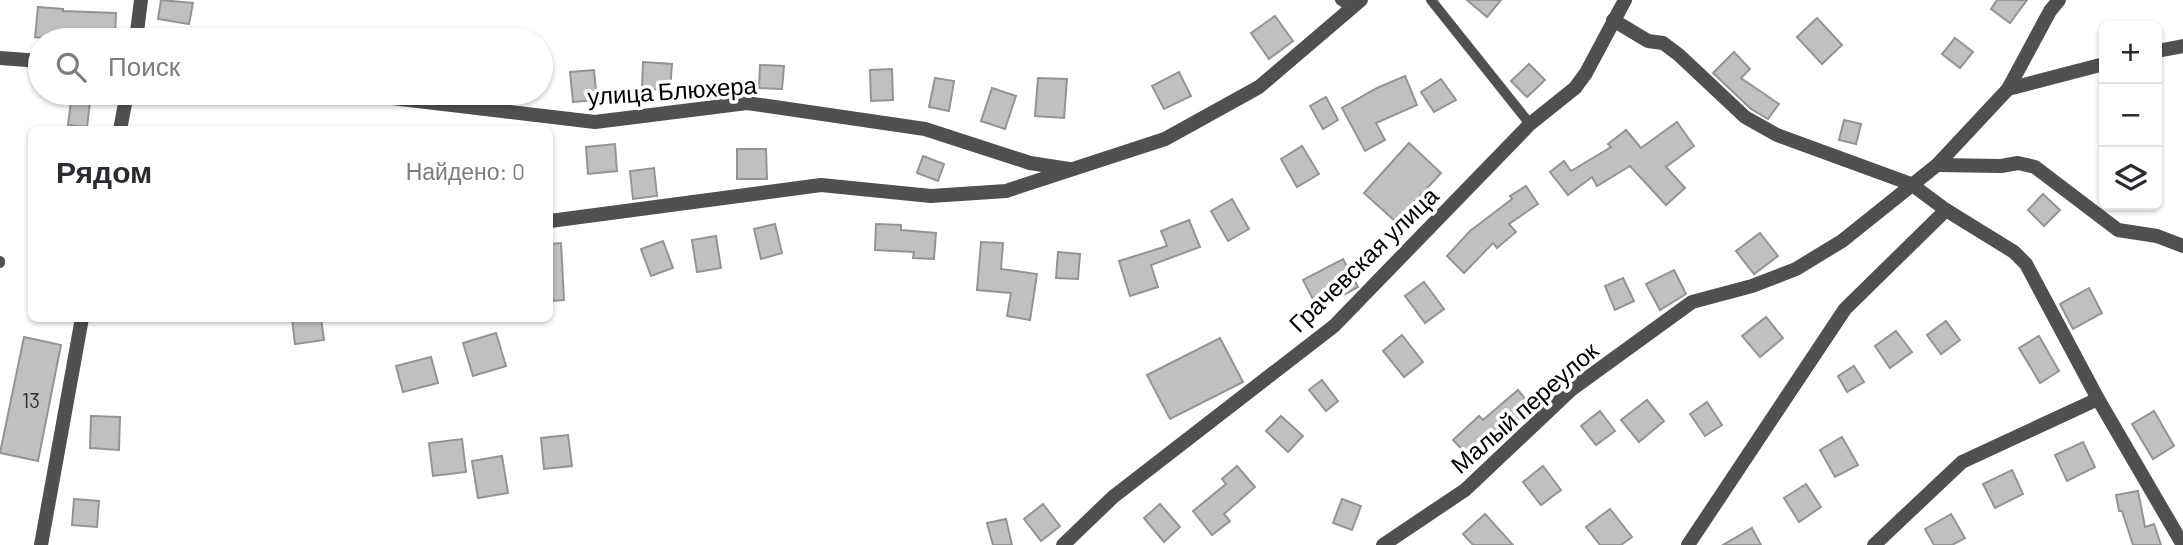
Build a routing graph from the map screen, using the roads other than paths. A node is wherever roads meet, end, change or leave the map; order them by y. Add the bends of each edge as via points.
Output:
1 (141, 0) edge
2 (1432, 0) edge
3 (1625, 0) edge
4 (2059, 0) edge
5 (1351, 3) edge
6 (1613, 20) junction
7 (138, 28) edge
8 (2183, 46) edge
9 (2162, 50) edge
10 (0, 58) edge
11 (28, 60) edge
12 (2099, 65) edge
13 (2008, 89) junction
14 (125, 105) edge
15 (451, 105) edge
16 (1530, 124) junction
17 (121, 126) edge
18 (1937, 165) junction
19 (1076, 170) junction
20 (1912, 184) junction
21 (1946, 210) junction
22 (553, 221) edge
23 (2183, 246) edge
24 (81, 322) edge
25 (2098, 399) junction
26 (1877, 544) edge
27 (41, 545) edge
28 (1063, 545) edge
29 (1383, 545) edge
30 (1688, 545) edge
31 (2183, 545) edge

1 - 7 street
2 - 16 lane
3 - 6 street, Грачевская улица
4 - 13 street, Малый переулок
5 - 19 street, улица Блюхера via 1259,87 1165,139
6 - 16 street, Грачевская улица via 1575,88
6 - 20 street via 1648,41 1663,43 1745,117 1777,135
8 - 9 street
10 - 11 street
12 - 13 street
13 - 18 street, Малый переулок
14 - 17 street
15 - 19 street, улица Блюхера via 595,122 747,103 925,129 1030,163
16 - 28 street, Грачевская улица via 1334,326 1112,496
18 - 20 street, Малый переулок
18 - 23 street via 2018,163 2035,167 2118,230
19 - 22 street, улица Блюхера via 1006,191 931,196 821,185
20 - 21 street
20 - 29 street, Малый переулок via 1842,241 1796,268 1692,302 1572,389 1465,490
21 - 25 street via 2026,264
21 - 30 street via 1845,309
24 - 27 street
25 - 26 street via 1962,462
25 - 31 street

